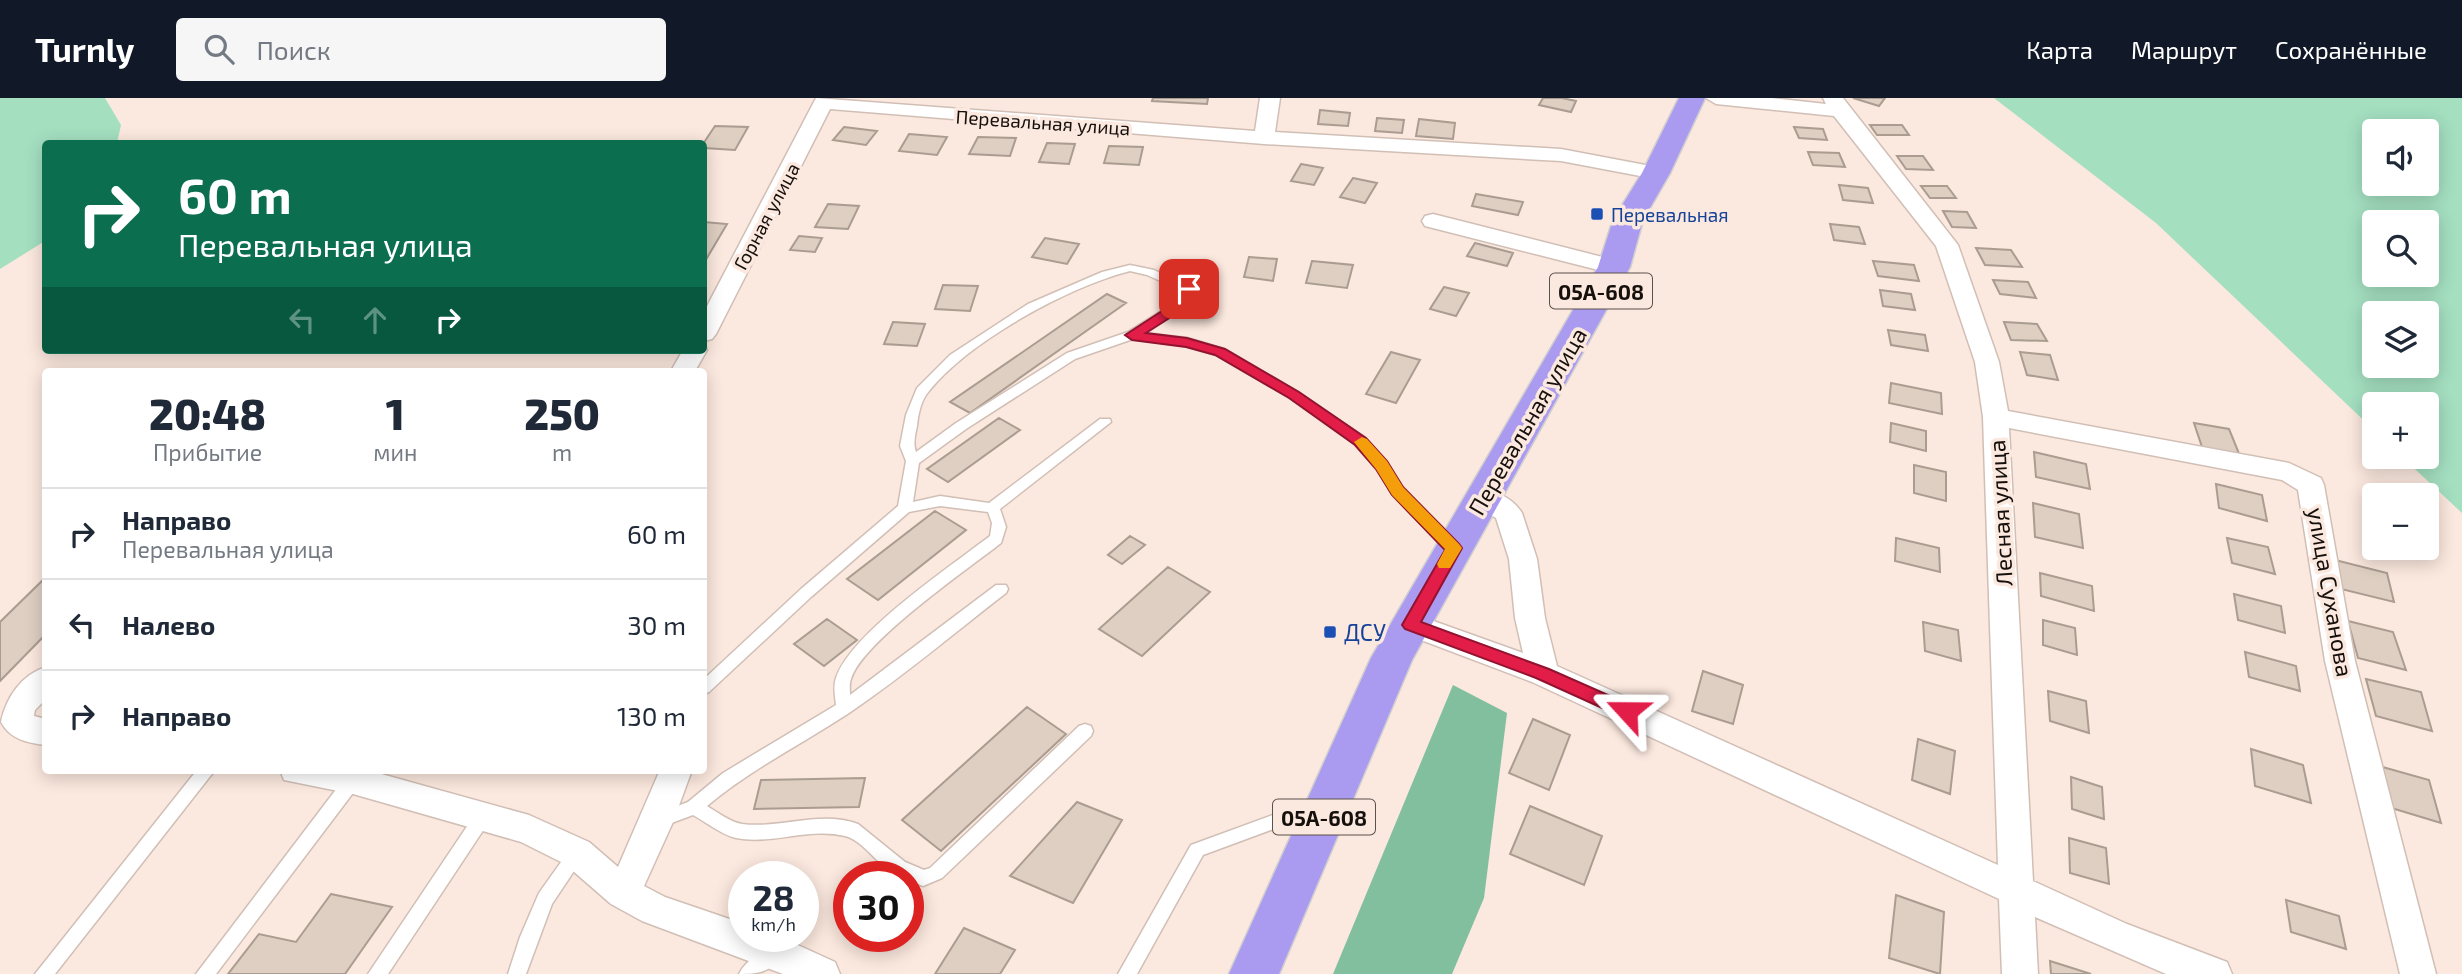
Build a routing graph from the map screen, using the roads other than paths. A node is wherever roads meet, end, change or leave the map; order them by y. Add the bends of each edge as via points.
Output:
1 (1270, 98) edge
2 (1692, 98) edge
3 (1716, 98) edge
4 (824, 101) edge
5 (1837, 104) edge
6 (1264, 138) junction
7 (1656, 173) junction
8 (1433, 221) dead end
9 (1614, 267) junction
10 (707, 328) edge
11 (1132, 335) junction
12 (1996, 417) junction
13 (1105, 422) dead end
14 (913, 461) junction
15 (1483, 498) junction
16 (905, 508) junction
17 (992, 508) junction
18 (1454, 548) junction
19 (1001, 589) dead end
20 (1410, 625) junction
21 (1542, 673) junction
22 (42, 683) edge
23 (707, 685) edge
24 (844, 708) junction
25 (1085, 731) dead end
26 (42, 732) edge
27 (204, 774) edge
28 (319, 774) edge
29 (674, 774) edge
30 (353, 780) junction
31 (1331, 800) junction
32 (694, 807) junction
33 (482, 818) junction
34 (656, 821) junction
35 (577, 853) junction
36 (2017, 890) junction
37 (623, 893) junction
38 (728, 935) edge
39 (775, 952) joint
40 (44, 974) edge
41 (205, 974) edge
42 (377, 974) edge
43 (517, 974) edge
44 (748, 974) edge
45 (822, 974) edge
46 (1127, 974) edge
47 (1254, 974) edge
48 (2020, 974) edge
49 (2214, 974) edge
50 (2418, 974) edge

1 - 6 street
2 - 7 highway, Перевальная улица / 05А-608
3 - 5 street
4 - 6 street, Перевальная улица via 934,114
4 - 10 street, Горная улица
5 - 12 street, Лесная улица via 1947,245 1987,362
6 - 7 street, Перевальная улица via 1561,155
7 - 9 highway, Перевальная улица / 05А-608 via 1628,220
8 - 9 street
9 - 15 highway, Перевальная улица / 05А-608
11 - 14 lane via 1071,356
11 - 14 lane via 1188,300 1189,289 1130,268 1032,306 954,358 921,391 907,446
11 - 18 lane via 1187,342 1220,352 1294,395 1360,441 1397,491
12 - 36 street, Лесная улица
12 - 50 street, улица Суханова via 2289,472 2311,485 2340,661
13 - 17 lane
14 - 16 lane
15 - 18 highway, Перевальная улица / 05А-608
15 - 21 street via 1508,513 1523,559
16 - 17 lane via 940,501
16 - 23 lane
17 - 24 lane via 999,517 996,539 862,647 844,675
18 - 20 highway, Перевальная улица / 05А-608
19 - 24 lane
20 - 21 street
20 - 31 highway, Перевальная улица / 05А-608
21 - 36 street
22 - 26 street via 20,705 17,722
24 - 32 lane via 729,778
25 - 32 lane via 936,873 923,878 899,867 852,829 821,826 737,831
27 - 40 lane
28 - 30 street
29 - 34 street
30 - 33 street
30 - 41 lane
31 - 46 lane via 1198,850
31 - 47 highway, Перевальная улица / 05А-608
32 - 34 lane
33 - 35 street via 529,830
33 - 42 lane
34 - 37 street
35 - 37 street
35 - 43 lane via 545,900
36 - 48 street, Лесная улица
36 - 49 street via 2137,948
37 - 38 street
39 - 44 lane
39 - 45 street

